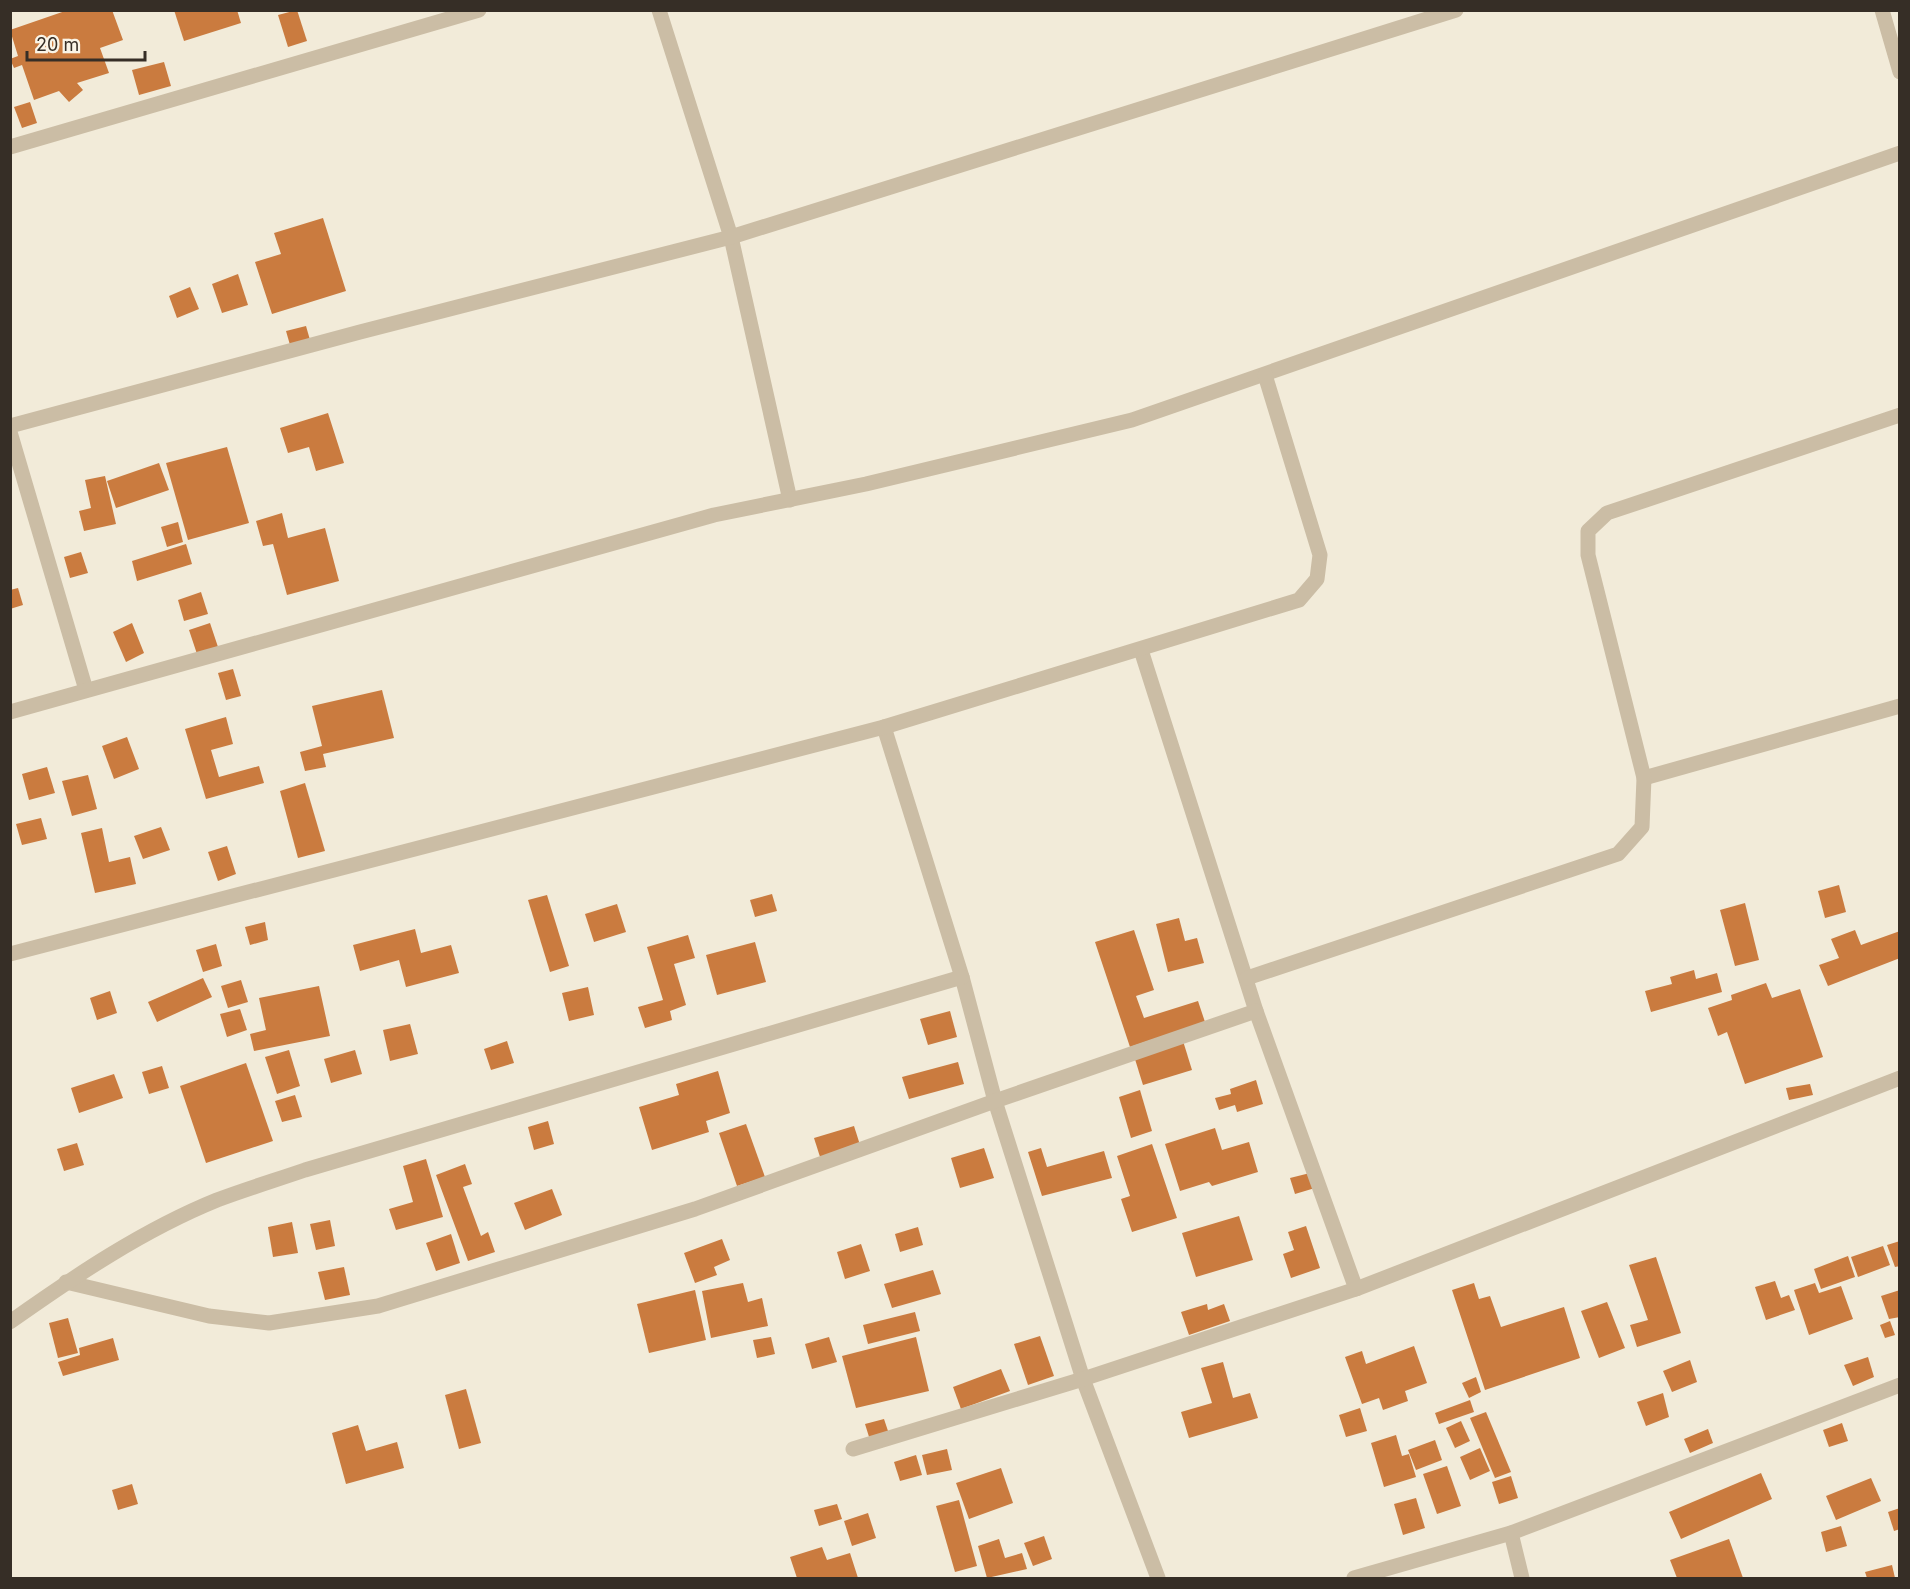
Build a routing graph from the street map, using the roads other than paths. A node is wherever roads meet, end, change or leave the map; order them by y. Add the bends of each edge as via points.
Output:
1 (479, 10) edge
2 (659, 10) edge
3 (1456, 10) edge
4 (1882, 10) edge
5 (1899, 72) edge
6 (11, 143) edge
7 (1899, 153) edge
8 (731, 237) junction
9 (1265, 375) junction
10 (1899, 415) edge
11 (10, 426) edge
12 (10, 432) edge
13 (790, 500) junction
14 (1141, 650) junction
15 (86, 690) junction
16 (1899, 706) edge
17 (10, 712) edge
18 (884, 727) junction
19 (1644, 778) junction
20 (10, 954) edge
21 (962, 977) junction
22 (1247, 978) junction
23 (1256, 1011) junction
24 (1899, 1078) edge
25 (995, 1101) junction
26 (66, 1282) junction
27 (1356, 1289) junction
28 (10, 1322) edge
29 (1083, 1379) junction
30 (1899, 1385) edge
31 (853, 1449) dead end
32 (1511, 1533) junction
33 (1158, 1578) edge
34 (1354, 1578) edge
35 (1522, 1578) edge

1 - 6 street
2 - 8 street
3 - 8 street
4 - 5 street
7 - 9 street
8 - 11 street
8 - 13 street
9 - 13 street via 1132,420
9 - 14 street via 1320,555 1317,579 1299,600
10 - 19 street via 1607,513 1588,531 1588,555
12 - 15 street
13 - 15 street via 714,515
14 - 18 street
14 - 22 street
15 - 17 street
16 - 19 street
18 - 20 street
18 - 21 street
19 - 22 street via 1642,827 1618,854
21 - 25 street
21 - 26 street via 305,1170 217,1200 156,1229
22 - 23 street
23 - 25 street
23 - 27 street
24 - 27 street
25 - 26 street via 695,1209 378,1306 269,1323 209,1316
25 - 29 street
26 - 28 street
27 - 29 street
29 - 31 street
29 - 33 street
30 - 32 street
32 - 34 street
32 - 35 street

